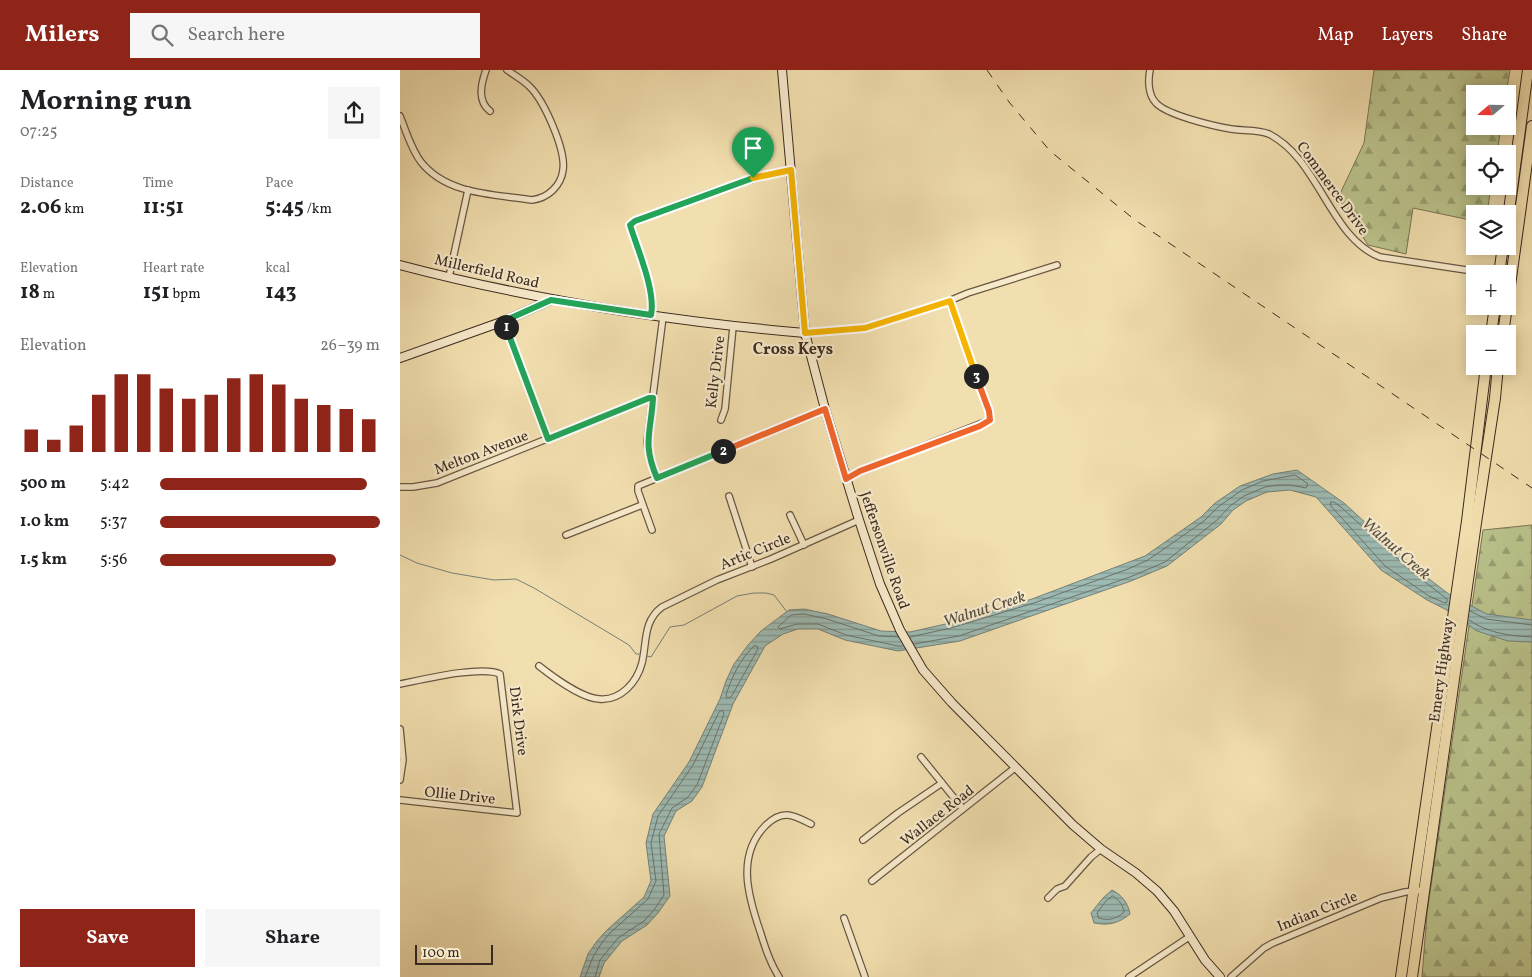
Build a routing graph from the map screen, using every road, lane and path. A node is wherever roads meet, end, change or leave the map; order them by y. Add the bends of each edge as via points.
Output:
1 (486, 70) edge
2 (507, 70) edge
3 (782, 70) edge
4 (1528, 70) edge
5 (1150, 72) edge
6 (490, 112) dead end
7 (400, 116) edge
8 (1532, 126) edge
9 (791, 170) junction
10 (468, 190) junction
11 (1510, 205) edge
12 (400, 265) edge
13 (1057, 265) dead end
14 (1511, 265) edge
15 (1466, 270) edge
16 (449, 277) junction
17 (551, 300) junction
18 (950, 301) junction
19 (651, 315) junction
20 (663, 317) junction
21 (504, 321) junction
22 (733, 327) junction
23 (805, 333) junction
24 (400, 358) edge
25 (1485, 375) edge
26 (1497, 375) edge
27 (653, 398) junction
28 (825, 409) junction
29 (721, 420) dead end
30 (548, 439) junction
31 (657, 478) junction
32 (846, 479) junction
33 (400, 486) edge
34 (729, 496) dead end
35 (642, 505) junction
36 (790, 515) dead end
37 (859, 520) junction
38 (1471, 522) junction
39 (652, 530) dead end
40 (566, 535) dead end
41 (804, 545) junction
42 (752, 567) junction
43 (539, 666) dead end
44 (400, 684) edge
45 (400, 729) edge
46 (921, 757) dead end
47 (1016, 767) junction
48 (400, 780) edge
49 (942, 783) junction
50 (400, 800) edge
51 (963, 809) junction
52 (517, 813) joint
53 (811, 824) dead end
54 (863, 840) dead end
55 (1101, 849) junction
56 (872, 881) dead end
57 (1424, 890) junction
58 (1412, 892) junction
59 (1048, 898) dead end
60 (844, 918) dead end
61 (1190, 937) junction
62 (779, 977) edge
63 (865, 977) edge
64 (1129, 977) edge
65 (1220, 977) edge
66 (1231, 977) edge
67 (1401, 977) edge
68 (1412, 977) edge

1 - 6 street via 481,95
2 - 10 street via 529,85 544,108 554,128 564,164 563,172 555,189 537,199
3 - 9 street, Jeffersonville Road
4 - 11 highway
5 - 15 street, Commerce Drive via 1151,95 1161,107 1205,124 1266,133 1284,143 1300,160 1357,243 1367,252 1380,257
7 - 10 street via 414,150 425,166 442,180
8 - 14 highway
9 - 19 street via 753,178 630,225 646,274
9 - 23 street, Jeffersonville Road
10 - 16 street
12 - 16 street, Millerfield Road
13 - 18 street
16 - 17 street, Millerfield Road
17 - 19 street, Millerfield Road
17 - 21 street
18 - 23 street via 865,328
18 - 32 street via 990,420
19 - 20 street, Millerfield Road
20 - 22 street, Millerfield Road
20 - 27 street
21 - 24 street
21 - 30 street
22 - 23 street, Millerfield Road
22 - 29 street, Kelly Drive
23 - 28 street, Jeffersonville Road
25 - 38 highway, Emery Highway
26 - 38 highway, Emery Highway
27 - 30 street, Melton Avenue
27 - 31 street via 648,449
28 - 31 street
28 - 32 street, Jeffersonville Road
30 - 33 street, Melton Avenue via 437,483
31 - 35 street via 638,486
32 - 37 street, Jeffersonville Road
34 - 42 street
35 - 39 street
35 - 40 street
36 - 41 street
37 - 41 street, Artic Circle
37 - 47 street, Jeffersonville Road via 887,603 922,667 952,704
38 - 57 highway, Emery Highway via 1468,588
38 - 58 highway, Emery Highway via 1456,584
41 - 42 street, Artic Circle
42 - 43 street, Artic Circle via 717,580 654,613 638,676 626,691 599,700 556,680
44 - 52 street, Dirk Drive via 465,673 492,671 500,674
45 - 48 street via 403,760
46 - 49 street
47 - 51 street, Wallace Road
47 - 55 street, Jeffersonville Road
49 - 51 street
49 - 54 street
50 - 52 street, Ollie Drive
51 - 56 street, Wallace Road
53 - 62 street via 794,815 773,819 757,838 750,855 747,885 750,900 768,956
55 - 59 street via 1065,886
55 - 61 street, Jeffersonville Road via 1157,891
57 - 58 street, Indian Circle
57 - 68 highway, Emery Highway
58 - 66 street, Indian Circle via 1381,898 1273,942
58 - 67 highway, Emery Highway
60 - 63 street
61 - 64 street
61 - 65 street, Jeffersonville Road

